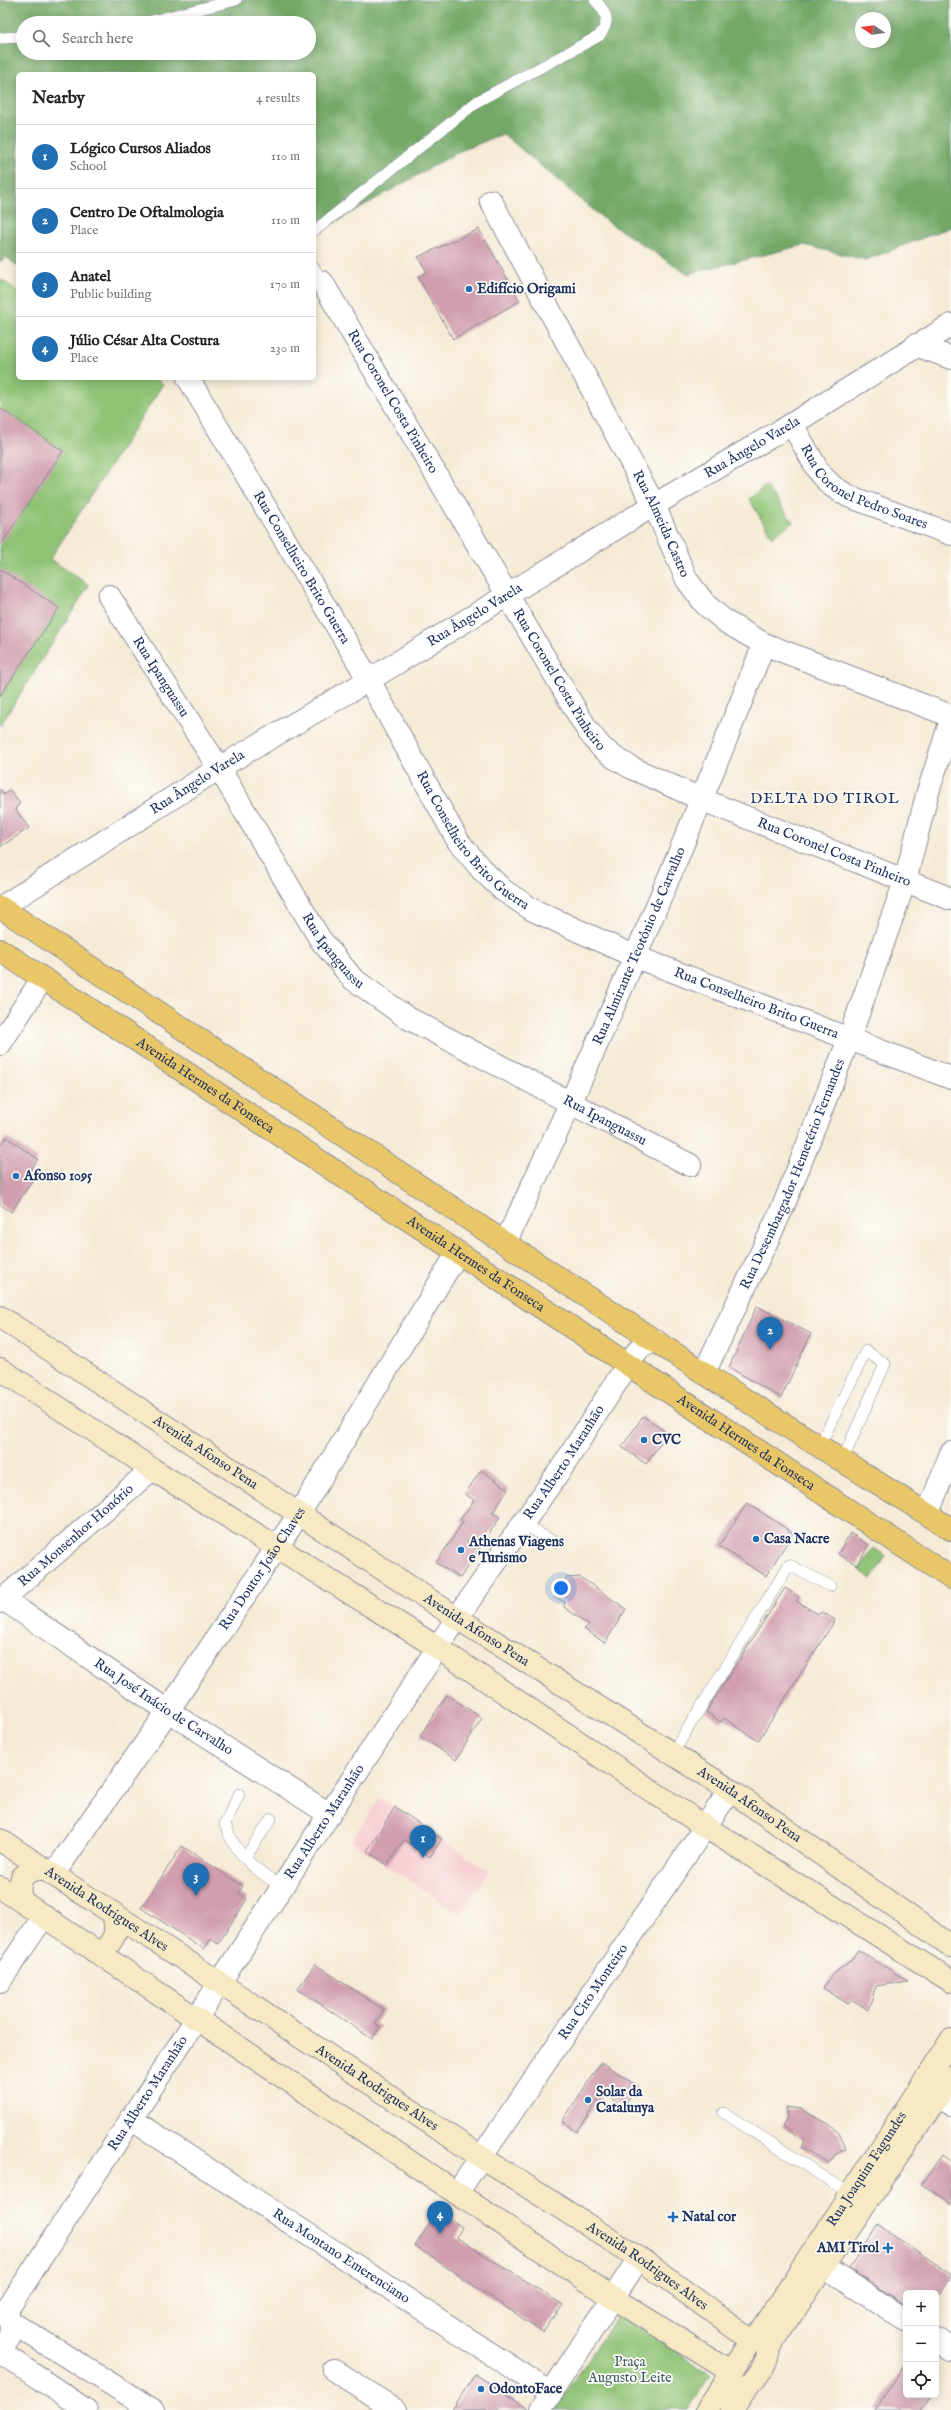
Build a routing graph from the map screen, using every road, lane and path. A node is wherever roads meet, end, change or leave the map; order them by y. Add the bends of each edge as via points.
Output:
1 (236, 0) edge
2 (595, 0) edge
3 (172, 16) edge
4 (16, 37) edge
5 (0, 38) edge
6 (491, 201) dead end
7 (316, 229) edge
8 (318, 275) edge
9 (951, 324) edge
10 (916, 345) junction
11 (951, 358) edge
12 (189, 380) edge
13 (792, 424) junction
14 (654, 505) junction
15 (951, 534) edge
16 (508, 595) junction
17 (109, 596) dead end
18 (764, 644) junction
19 (369, 680) junction
20 (951, 716) edge
21 (951, 720) edge
22 (219, 768) junction
23 (703, 800) junction
24 (905, 881) junction
25 (951, 899) edge
26 (0, 907) edge
27 (0, 950) edge
28 (636, 957) junction
29 (42, 979) junction
30 (849, 1039) junction
31 (0, 1044) edge
32 (951, 1078) edge
33 (572, 1104) junction
34 (690, 1165) dead end
35 (505, 1243) junction
36 (457, 1254) junction
37 (0, 1317) edge
38 (655, 1340) junction
39 (628, 1364) junction
40 (0, 1369) edge
41 (704, 1373) junction
42 (819, 1447) junction
43 (951, 1453) edge
44 (842, 1461) junction
45 (152, 1469) junction
46 (928, 1513) junction
47 (299, 1514) junction
48 (523, 1524) junction
49 (951, 1529) edge
50 (554, 1542) dead end
51 (276, 1546) junction
52 (951, 1578) edge
53 (830, 1586) dead end
54 (1, 1599) edge
55 (457, 1618) junction
56 (438, 1648) junction
57 (168, 1711) junction
58 (672, 1754) junction
59 (730, 1790) junction
60 (239, 1794) dead end
61 (329, 1814) junction
62 (270, 1819) dead end
63 (704, 1826) junction
64 (0, 1840) edge
65 (245, 1858) junction
66 (48, 1872) junction
67 (0, 1887) edge
68 (282, 1887) junction
69 (22, 1901) junction
70 (112, 1913) junction
71 (44, 1916) junction
72 (951, 1946) edge
73 (94, 1951) junction
74 (0, 1981) edge
75 (951, 1981) edge
76 (221, 1984) junction
77 (197, 2020) junction
78 (951, 2040) edge
79 (951, 2078) edge
80 (945, 2100) edge
81 (724, 2113) dead end
82 (131, 2119) junction
83 (481, 2157) junction
84 (457, 2193) junction
85 (849, 2193) junction
86 (639, 2258) junction
87 (824, 2268) junction
88 (613, 2298) junction
89 (5, 2316) edge
90 (903, 2318) edge
91 (939, 2341) edge
92 (759, 2342) junction
93 (0, 2347) edge
94 (951, 2349) edge
95 (0, 2352) edge
96 (334, 2370) dead end
97 (735, 2379) junction
98 (546, 2401) edge
99 (86, 2410) edge
100 (154, 2410) edge
101 (395, 2410) edge
102 (708, 2410) edge
103 (732, 2410) edge

1 - 3 lane
2 - 7 lane via 606,12 608,21 599,36 478,101
4 - 5 lane
6 - 14 street, Rua Almeida Castro
8 - 16 street, Rua Coronel Costa Pinheiro
9 - 10 street, Rua Ângelo Varela
10 - 11 street
10 - 13 street, Rua Ângelo Varela
12 - 19 street, Rua Conselheiro Brito Guerra
13 - 14 street, Rua Ângelo Varela
13 - 15 street, Rua Coronel Pedro Soares via 820,474 832,486 848,496
14 - 16 street, Rua Ângelo Varela
14 - 18 street, Rua Almeida Castro via 687,580 705,604 726,622
16 - 19 street, Rua Ângelo Varela
16 - 23 street, Rua Coronel Costa Pinheiro via 588,731 601,747 632,768
17 - 22 street, Rua Ipanguassu
18 - 20 street, Rua Almeida Castro
18 - 23 street, Rua Almirante Teotônio de Carvalho
19 - 22 street, Rua Ângelo Varela
19 - 28 street, Rua Conselheiro Brito Guerra via 458,841 481,869 504,891 533,910
21 - 24 street, Rua Desembargador Hemetério Fernandes via 927,795
22 - 26 street, Rua Ângelo Varela
22 - 33 street, Rua Ipanguassu via 320,939 353,979 406,1017
23 - 24 street, Rua Coronel Costa Pinheiro
23 - 28 street, Rua Almirante Teotônio de Carvalho
24 - 25 street, Rua Coronel Costa Pinheiro
24 - 30 street, Rua Desembargador Hemetério Fernandes
26 - 35 main road
27 - 29 main road, Avenida Hermes da Fonseca
28 - 30 street, Rua Conselheiro Brito Guerra
28 - 33 street, Rua Almirante Teotônio de Carvalho
29 - 31 street
29 - 36 main road, Avenida Hermes da Fonseca
30 - 32 street, Rua Conselheiro Brito Guerra
30 - 41 street, Rua Desembargador Hemetério Fernandes via 783,1207
33 - 34 street, Rua Ipanguassu
33 - 35 street, Rua Almirante Teotônio de Carvalho
35 - 38 main road
36 - 39 main road, Avenida Hermes da Fonseca
36 - 47 street, Rua Doutor João Chaves
37 - 47 main road, Avenida Afonso Pena
38 - 39 street, Rua Alberto Maranhão via 640,1348
38 - 41 main road
39 - 48 street, Rua Alberto Maranhão via 566,1463
39 - 52 main road, Avenida Hermes da Fonseca
40 - 45 main road
41 - 42 main road
42 - 44 main road
42 - 44 lane via 866,1351 885,1364
43 - 46 street
44 - 46 main road
45 - 51 main road
45 - 54 street, Rua Monsenhor Honório
46 - 49 main road
47 - 51 street, Rua Doutor João Chaves
47 - 55 main road, Avenida Afonso Pena
48 - 50 lane
48 - 55 street, Rua Alberto Maranhão
51 - 56 main road
51 - 57 street, Rua Doutor João Chaves
53 - 58 lane via 789,1565
54 - 57 street, Rua José Inácio de Carvalho
55 - 56 street, Rua Alberto Maranhão
55 - 58 main road, Avenida Afonso Pena
56 - 61 street, Rua Alberto Maranhão
56 - 63 main road
57 - 61 street, Rua José Inácio de Carvalho
57 - 66 street, Rua Doutor João Chaves
58 - 59 main road, Avenida Afonso Pena
59 - 63 street, Rua Ciro Monteiro
59 - 72 main road, Avenida Afonso Pena
60 - 65 lane via 225,1824 229,1836
61 - 68 street, Rua Alberto Maranhão
62 - 65 lane
63 - 75 main road
63 - 83 street, Rua Ciro Monteiro
64 - 66 main road, Avenida Rodrigues Alves
65 - 68 lane via 252,1867
66 - 69 main road via 30,1871 22,1878 19,1890
66 - 70 main road, Avenida Rodrigues Alves
67 - 69 main road
68 - 76 street, Rua Alberto Maranhão
69 - 71 main road
70 - 73 main road via 117,1929 112,1942 104,1950
70 - 76 main road, Avenida Rodrigues Alves
71 - 73 main road
71 - 74 street
73 - 77 main road
76 - 77 street, Rua Alberto Maranhão
76 - 83 main road, Avenida Rodrigues Alves
77 - 82 street, Rua Alberto Maranhão
77 - 84 main road
78 - 85 main road, Rua Joaquim Fagundes
79 - 80 main road, Rua Joaquim Fagundes
80 - 87 main road, Rua Joaquim Fagundes
81 - 85 lane
82 - 89 street, Rua Alberto Maranhão
82 - 98 street, Rua Montano Emerenciano
83 - 84 street, Rua Ciro Monteiro
83 - 86 main road, Avenida Rodrigues Alves
84 - 88 main road
85 - 92 main road, Rua Joaquim Fagundes
86 - 88 street
86 - 92 main road, Avenida Rodrigues Alves
87 - 90 street
87 - 92 main road, Rua Joaquim Fagundes
88 - 97 main road
88 - 98 street
89 - 93 street, Rua Alberto Maranhão via 13,2328 9,2340
89 - 100 street
91 - 94 street
92 - 97 main road, Rua Joaquim Fagundes via 769,2357
95 - 99 street
96 - 101 street
97 - 102 main road, Rua Joaquim Fagundes
97 - 103 main road, Rua Joaquim Fagundes

